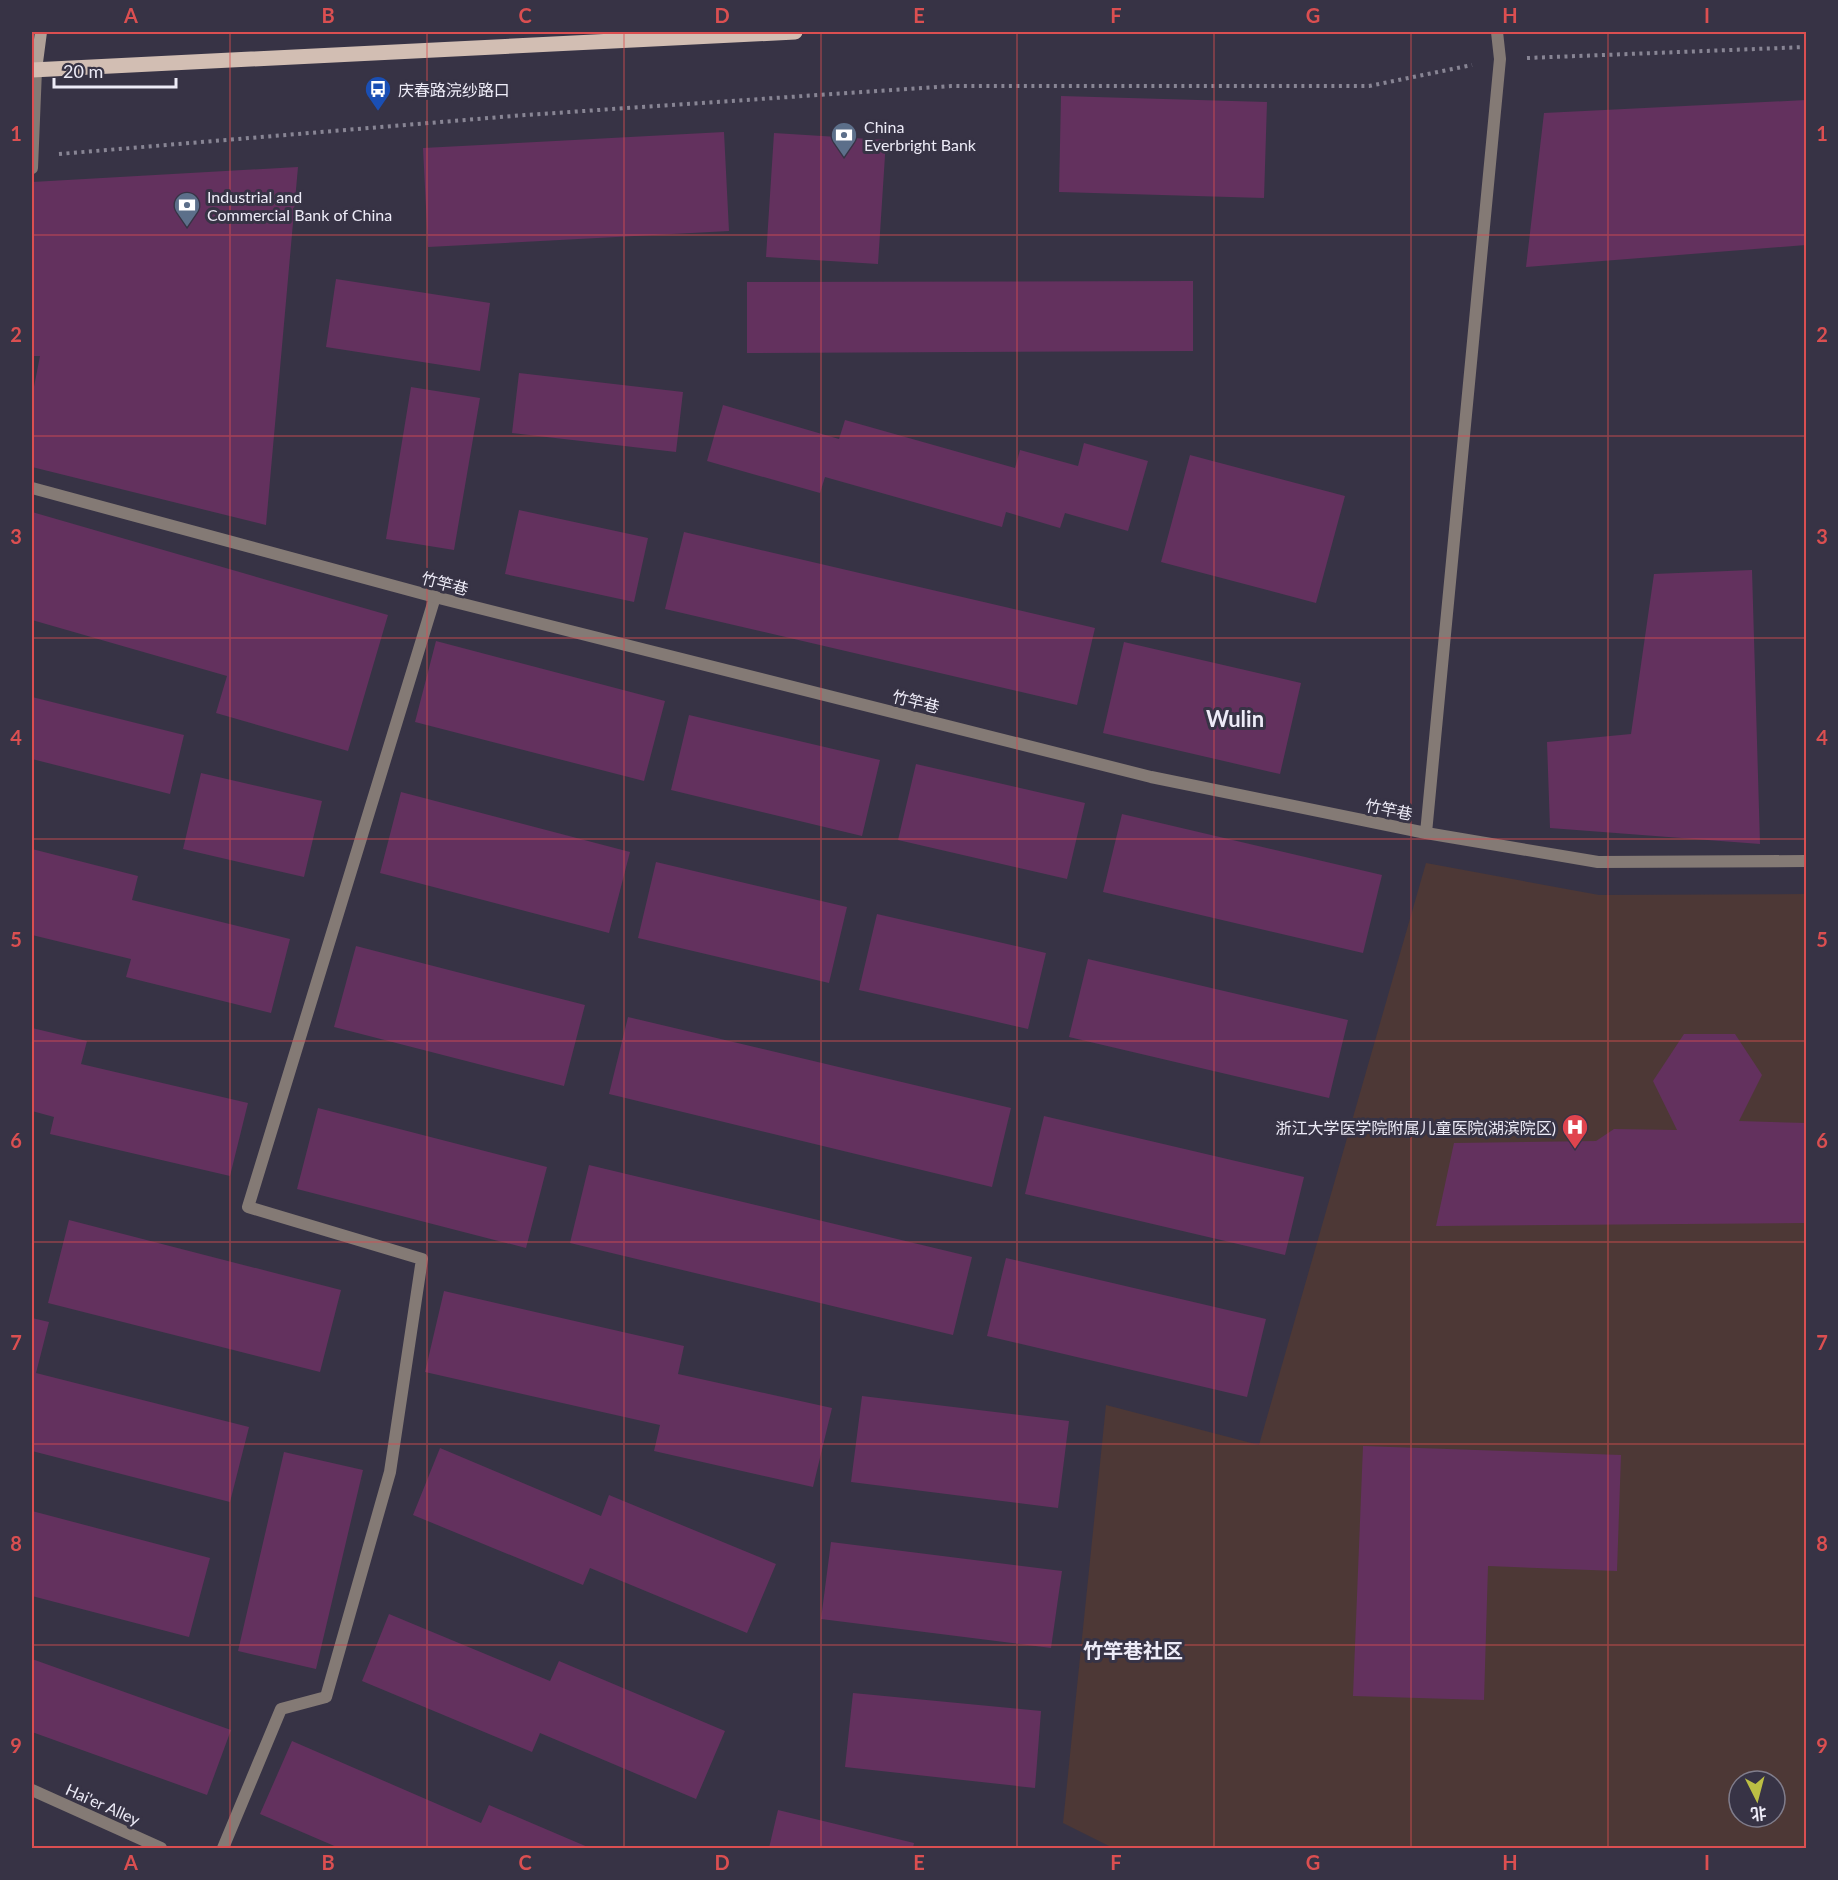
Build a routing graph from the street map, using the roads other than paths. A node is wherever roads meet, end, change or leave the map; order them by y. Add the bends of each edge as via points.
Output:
1 (41, 32) edge
2 (795, 32) edge
3 (1497, 32) edge
4 (33, 68) edge
5 (33, 162) edge
6 (32, 488) edge
7 (435, 597) junction
8 (1426, 833) junction
9 (1806, 861) edge
10 (32, 1790) edge
11 (161, 1848) edge
12 (223, 1848) edge

1 - 4 main road
2 - 4 main road
3 - 8 street via 1500,59
4 - 5 street
6 - 7 street, 竹竿巷
7 - 8 street, 竹竿巷 via 1151,777
7 - 12 street via 248,1207 422,1259 390,1472 326,1696 281,1709
8 - 9 street, 竹竿巷 via 1598,862
10 - 11 street, Hai'er Alley

